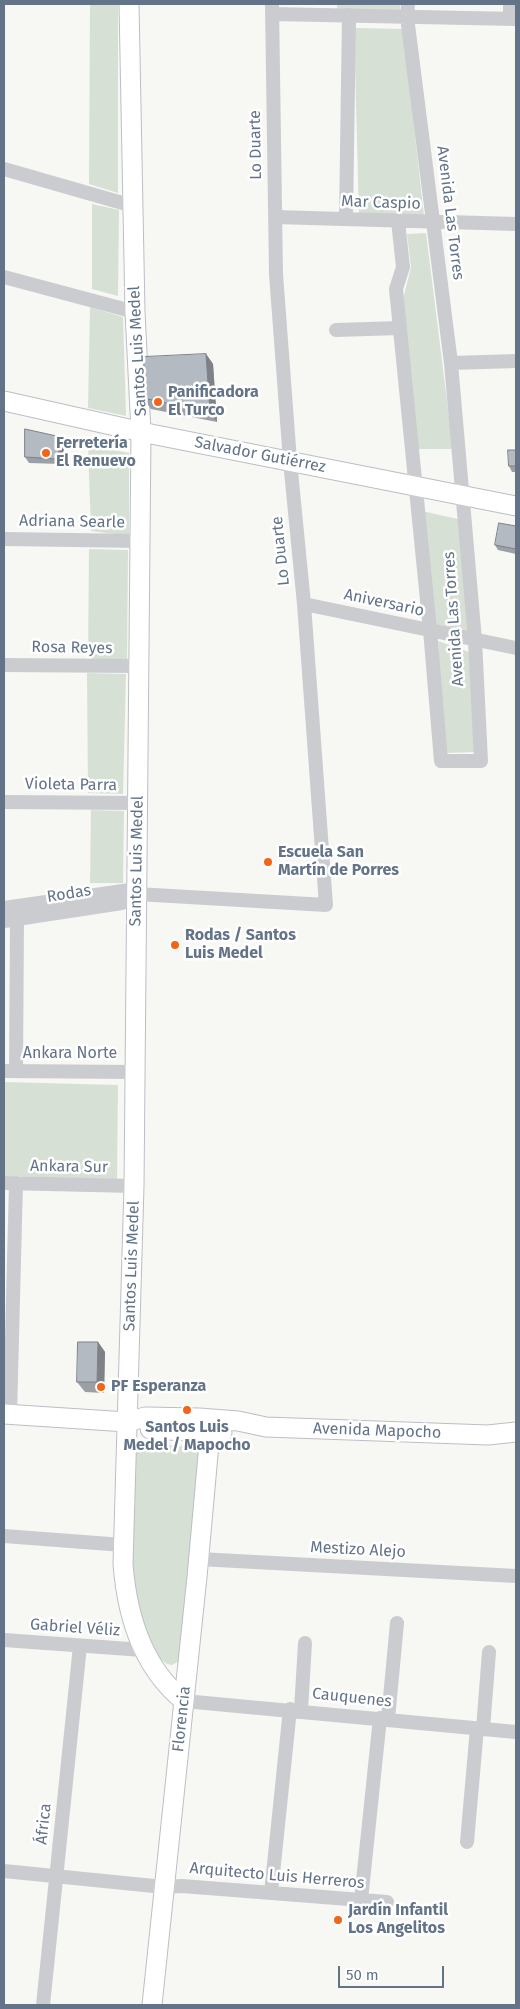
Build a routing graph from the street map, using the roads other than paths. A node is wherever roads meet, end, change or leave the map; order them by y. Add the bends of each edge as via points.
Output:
1 (129, 4) edge
2 (510, 4) edge
3 (272, 9) edge
4 (330, 9) edge
5 (407, 10) edge
6 (349, 15) junction
7 (513, 19) edge
8 (4, 169) edge
9 (133, 206) junction
10 (275, 217) junction
11 (346, 219) junction
12 (398, 221) junction
13 (433, 222) junction
14 (516, 224) edge
15 (4, 277) edge
16 (135, 312) junction
17 (400, 328) junction
18 (336, 330) dead end
19 (516, 361) edge
20 (451, 362) junction
21 (4, 401) edge
22 (141, 432) junction
23 (290, 461) junction
24 (416, 486) junction
25 (462, 496) junction
26 (516, 506) edge
27 (4, 539) edge
28 (140, 541) junction
29 (304, 604) junction
30 (430, 630) junction
31 (474, 640) junction
32 (516, 648) edge
33 (4, 665) edge
34 (139, 666) junction
35 (4, 802) edge
36 (138, 803) junction
37 (137, 891) junction
38 (4, 908) edge
39 (10, 920) edge
40 (10, 1071) edge
41 (135, 1072) junction
42 (10, 1183) edge
43 (134, 1186) junction
44 (7, 1414) edge
45 (127, 1422) junction
46 (205, 1425) junction
47 (516, 1432) edge
48 (488, 1435) junction
49 (516, 1445) edge
50 (4, 1536) edge
51 (123, 1545) junction
52 (199, 1559) junction
53 (516, 1576) edge
54 (397, 1623) dead end
55 (4, 1640) edge
56 (305, 1643) dead end
57 (80, 1646) junction
58 (143, 1650) junction
59 (489, 1652) dead end
60 (184, 1701) junction
61 (295, 1710) junction
62 (384, 1719) junction
63 (480, 1728) junction
64 (516, 1732) edge
65 (467, 1842) dead end
66 (4, 1871) edge
67 (56, 1876) junction
68 (164, 1887) junction
69 (271, 1893) junction
70 (361, 1900) junction
71 (387, 1902) dead end
72 (43, 2005) edge
73 (152, 2005) edge

1 - 9 street, Santos Luis Medel
2 - 7 street
3 - 4 street
3 - 10 street, Lo Duarte
4 - 6 street
5 - 6 street
5 - 7 street
5 - 13 street, Avenida Las Torres
6 - 11 street
8 - 9 street
9 - 16 street, Santos Luis Medel
10 - 11 street, Mar Caspio
10 - 23 street, Lo Duarte via 279,324
11 - 12 street, Mar Caspio
12 - 13 street, Mar Caspio
12 - 17 street, Avenida Las Torres via 404,268 396,289
13 - 14 street, Mar Caspio
13 - 20 street, Avenida Las Torres
15 - 16 street
16 - 22 street, Santos Luis Medel
17 - 18 street
17 - 24 street, Avenida Las Torres
19 - 20 street
20 - 25 street, Avenida Las Torres
21 - 22 street, Salvador Gutiérrez
22 - 23 street, Salvador Gutiérrez
22 - 28 street, Santos Luis Medel
23 - 24 street, Salvador Gutiérrez
23 - 29 street, Lo Duarte
24 - 25 street, Salvador Gutiérrez
24 - 30 street, Avenida Las Torres
25 - 26 street, Salvador Gutiérrez
25 - 31 street, Avenida Las Torres
27 - 28 street, Adriana Searle
28 - 34 street, Santos Luis Medel
29 - 30 street, Aniversario
29 - 37 street, Lo Duarte via 326,905
30 - 31 street, Aniversario
30 - 31 street, Avenida Las Torres via 441,761 481,761
31 - 32 street, Aniversario
33 - 34 street, Rosa Reyes
34 - 36 street, Santos Luis Medel
35 - 36 street, Violeta Parra
36 - 37 street, Santos Luis Medel
37 - 38 street, Rodas
37 - 39 street, Rodas via 122,903
37 - 41 street, Santos Luis Medel
39 - 40 street
40 - 41 street, Ankara Norte
41 - 43 street, Santos Luis Medel
42 - 43 street, Ankara Sur
42 - 44 street
43 - 45 street, Santos Luis Medel
44 - 45 street, Avenida Mapocho
45 - 46 street, Avenida Mapocho via 146,1417
45 - 51 street, Santos Luis Medel
46 - 48 street, Avenida Mapocho via 247,1431 266,1427
46 - 52 street, Florencia
47 - 48 street, Avenida Mapocho
48 - 49 street, Avenida Mapocho
50 - 51 street
51 - 58 street, Santos Luis Medel via 128,1602
52 - 53 street, Mestizo Alejo
52 - 60 street, Florencia
54 - 62 street
55 - 57 street, Gabriel Véliz
56 - 61 street
57 - 58 street, Gabriel Véliz
57 - 67 street, África
58 - 60 street, Santos Luis Medel via 163,1682
59 - 63 street
60 - 61 street, Cauquenes
60 - 68 street, Florencia
61 - 62 street, Cauquenes
61 - 69 street
62 - 63 street, Cauquenes
62 - 70 street
63 - 64 street, Cauquenes
63 - 65 street
66 - 67 street, Arquitecto Luis Herreros
67 - 68 street, Arquitecto Luis Herreros
67 - 72 street, África
68 - 69 street, Arquitecto Luis Herreros
68 - 73 street, Florencia
69 - 70 street, Arquitecto Luis Herreros
70 - 71 street, Arquitecto Luis Herreros

